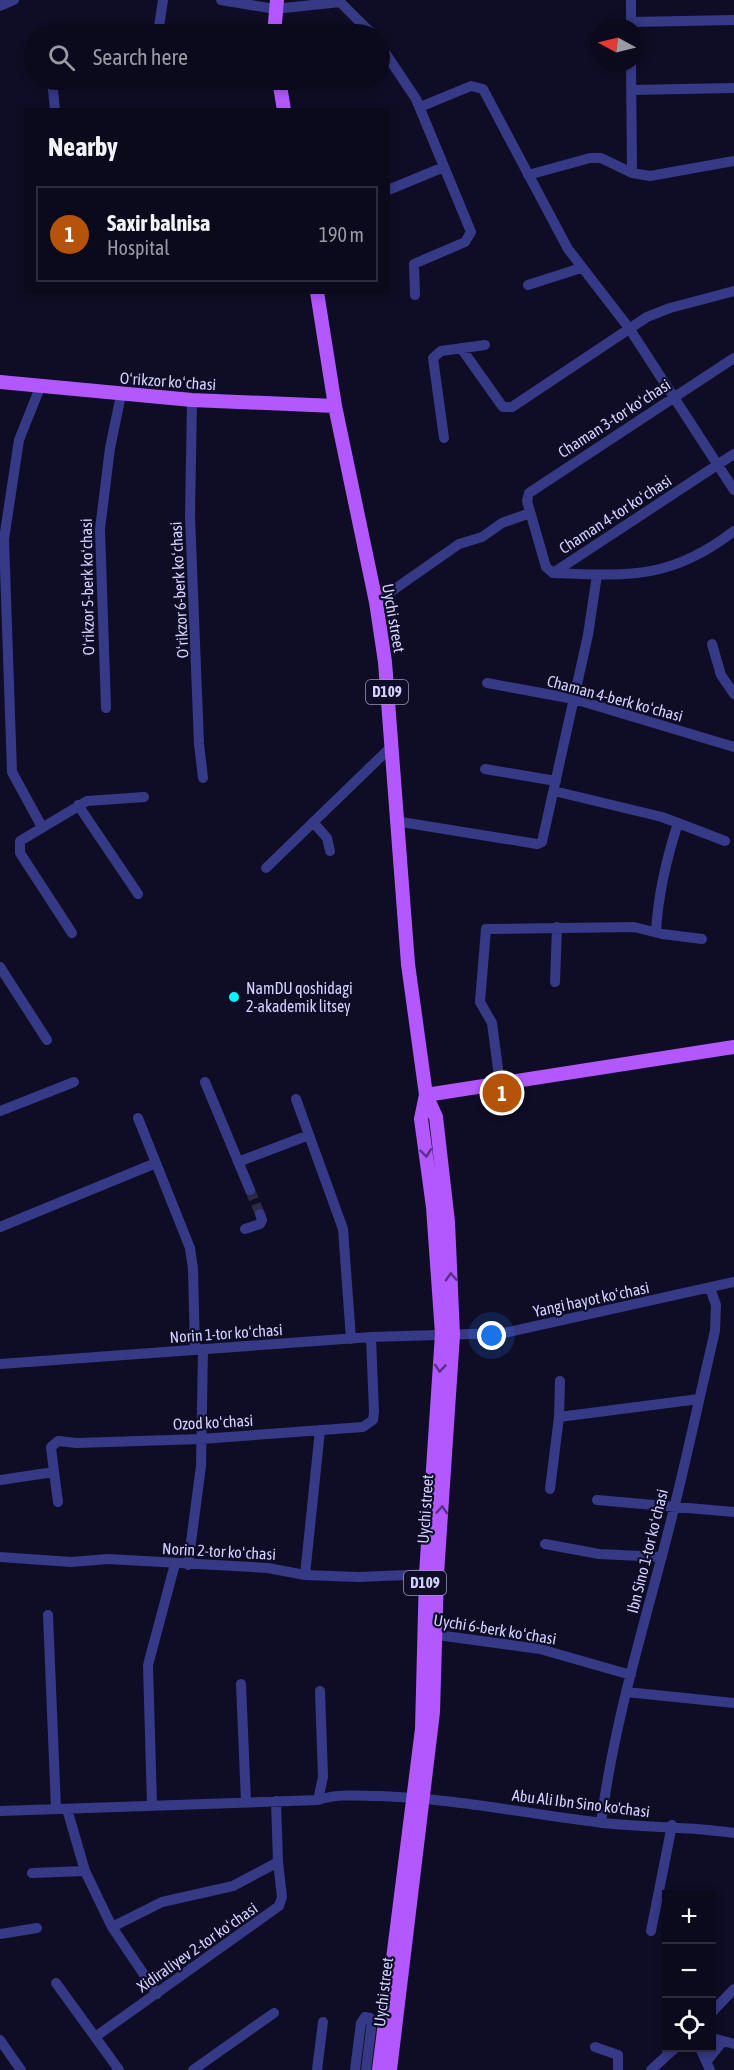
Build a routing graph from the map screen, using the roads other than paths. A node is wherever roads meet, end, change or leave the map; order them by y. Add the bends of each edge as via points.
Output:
1 (14, 0) edge
2 (164, 0) edge
3 (221, 0) edge
4 (631, 0) edge
5 (276, 4) edge
6 (0, 6) edge
7 (631, 18) edge
8 (734, 20) edge
9 (160, 24) edge
10 (275, 24) edge
11 (362, 24) edge
12 (644, 24) edge
13 (390, 60) edge
14 (631, 72) edge
15 (734, 88) edge
16 (53, 90) edge
17 (281, 90) edge
18 (631, 90) junction
19 (420, 107) junction
20 (55, 108) edge
21 (284, 108) edge
22 (734, 161) edge
23 (444, 167) junction
24 (632, 173) junction
25 (528, 175) junction
26 (390, 189) edge
27 (581, 268) junction
28 (528, 285) dead end
29 (734, 291) edge
30 (317, 294) edge
31 (415, 295) dead end
32 (629, 328) junction
33 (485, 345) dead end
34 (460, 348) junction
35 (734, 358) edge
36 (0, 381) edge
37 (41, 385) junction
38 (122, 395) junction
39 (675, 396) junction
40 (192, 400) junction
41 (335, 406) junction
42 (444, 438) dead end
43 (734, 454) edge
44 (718, 464) junction
45 (734, 490) edge
46 (530, 513) junction
47 (734, 531) edge
48 (553, 573) junction
49 (597, 575) junction
50 (376, 602) junction
51 (712, 644) dead end
52 (488, 683) dead end
53 (734, 694) edge
54 (574, 699) junction
55 (106, 708) dead end
56 (392, 746) junction
57 (734, 747) edge
58 (485, 769) dead end
59 (203, 778) dead end
60 (555, 786) junction
61 (144, 797) dead end
62 (78, 805) junction
63 (395, 821) junction
64 (313, 822) junction
65 (678, 823) junction
66 (42, 827) junction
67 (725, 841) dead end
68 (330, 851) dead end
69 (266, 868) dead end
70 (138, 894) dead end
71 (557, 927) junction
72 (72, 933) dead end
73 (656, 933) junction
74 (702, 939) dead end
75 (0, 967) edge
76 (555, 982) dead end
77 (47, 1040) dead end
78 (734, 1047) edge
79 (74, 1082) dead end
80 (206, 1082) dead end
81 (501, 1084) junction
82 (426, 1095) junction
83 (296, 1099) dead end
84 (0, 1112) edge
85 (138, 1118) dead end
86 (309, 1135) junction
87 (238, 1162) junction
88 (156, 1163) junction
89 (250, 1190) tunnel mouth
90 (260, 1214) dead end
91 (0, 1227) edge
92 (245, 1229) dead end
93 (734, 1282) edge
94 (710, 1288) junction
95 (448, 1334) junction
96 (371, 1337) junction
97 (351, 1339) junction
98 (199, 1350) junction
99 (0, 1364) edge
100 (560, 1382) dead end
101 (699, 1399) junction
102 (559, 1417) junction
103 (320, 1430) junction
104 (201, 1439) junction
105 (54, 1472) junction
106 (0, 1480) edge
107 (550, 1489) dead end
108 (597, 1500) dead end
109 (58, 1502) dead end
110 (675, 1505) junction
111 (734, 1512) edge
112 (545, 1544) dead end
113 (0, 1557) edge
114 (662, 1557) junction
115 (175, 1564) junction
116 (188, 1565) junction
117 (431, 1574) junction
118 (305, 1575) junction
119 (48, 1616) dead end
120 (429, 1634) junction
121 (631, 1675) junction
122 (241, 1684) dead end
123 (320, 1691) dead end
124 (626, 1692) junction
125 (734, 1703) edge
126 (419, 1797) junction
127 (318, 1800) junction
128 (276, 1801) junction
129 (246, 1802) junction
130 (152, 1805) junction
131 (61, 1809) junction
132 (0, 1811) edge
133 (602, 1823) junction
134 (672, 1825) junction
135 (734, 1833) edge
136 (278, 1862) junction
137 (85, 1871) junction
138 (32, 1873) dead end
139 (112, 1927) junction
140 (38, 1928) dead end
141 (651, 1931) dead end
142 (0, 1934) edge
143 (56, 1983) dead end
144 (734, 1989) edge
145 (157, 1994) junction
146 (716, 2007) edge
147 (274, 2013) dead end
148 (323, 2022) dead end
149 (96, 2037) junction
150 (0, 2040) edge
151 (723, 2041) edge
152 (594, 2047) dead end
153 (671, 2052) edge
154 (702, 2052) edge
155 (709, 2066) edge
156 (21, 2070) edge
157 (119, 2070) edge
158 (193, 2070) edge
159 (317, 2070) edge
160 (355, 2070) edge
161 (366, 2070) edge
162 (379, 2070) edge
163 (390, 2070) edge
164 (618, 2070) edge
165 (651, 2070) edge

1 - 6 street
2 - 9 street
3 - 5 street
4 - 7 street
5 - 10 main road
5 - 11 street via 340,2
8 - 12 street
13 - 19 street
14 - 18 street
15 - 18 street
16 - 20 street
17 - 21 main road
18 - 24 street
19 - 23 street
19 - 25 street via 474,85 483,88
22 - 24 street via 663,176
23 - 26 street
23 - 31 street via 471,232 465,242 414,264
24 - 25 street via 602,158 590,158
25 - 27 street
27 - 28 street
27 - 32 street
29 - 32 street via 670,308
30 - 41 main road, Uychi street / D109
32 - 34 street via 508,408 500,403
32 - 39 street
33 - 34 street
34 - 42 street via 441,351 433,358
35 - 39 street, Chaman 3-tor koʻchasi
36 - 37 main road, Oʻrikzor koʻchasi
37 - 38 main road, Oʻrikzor koʻchasi
37 - 66 street via 19,440 4,539 12,772
38 - 40 main road, Oʻrikzor koʻchasi
38 - 55 street, Oʻrikzor 5-berk koʻchasi via 110,448 100,530
39 - 44 street
39 - 46 street, Chaman 3-tor koʻchasi via 534,489 527,497
40 - 41 main road, Oʻrikzor koʻchasi
40 - 59 street, Oʻrikzor 6-berk koʻchasi via 190,516
41 - 50 main road, Uychi street / D109
43 - 44 street, Chaman 4-tor koʻchasi
44 - 45 street
44 - 48 street, Chaman 4-tor koʻchasi
46 - 48 street, Chaman 4-tor koʻchasi via 544,561
46 - 50 street via 459,544
47 - 49 street via 721,542 660,571
48 - 49 street
49 - 54 street
50 - 56 main road, Uychi street / D109
51 - 53 street via 721,675
52 - 54 street, Chaman 4-berk koʻchasi
54 - 57 street, Chaman 4-berk koʻchasi
54 - 60 street
56 - 63 main road, Uychi street / D109
56 - 64 street
58 - 60 street
60 - 63 street via 540,843
60 - 65 street
61 - 62 street via 91,800
62 - 66 street
62 - 70 street
63 - 82 main road, Uychi street / D109 via 408,964
64 - 68 street via 327,838
64 - 69 street
65 - 67 street
65 - 73 street via 664,866
66 - 72 street via 20,841 18,849
71 - 73 street via 634,927
71 - 76 street
71 - 81 street via 489,927 485,931 480,1002 492,1023
73 - 74 street
75 - 77 street
78 - 81 main road
79 - 84 street
80 - 87 street
81 - 82 main road
82 - 95 main road, Uychi street / D109 via 436,1117 448,1222
83 - 86 street
85 - 88 street
86 - 87 street
86 - 97 street via 343,1229
87 - 89 street
88 - 91 street
88 - 98 street via 192,1259
90 - 92 street via 260,1224
93 - 94 street, Yangi hayot koʻchasi
94 - 95 street, Yangi hayot koʻchasi via 504,1333
94 - 101 street, Ibn Sino 1-tor koʻchasi via 716,1305 716,1323
95 - 96 street, Norin 1-tor koʻchasi
95 - 117 main road, Uychi street / D109
96 - 97 street, Norin 1-tor koʻchasi
96 - 103 street, Ozod koʻchasi via 373,1420 363,1427
97 - 98 street, Norin 1-tor koʻchasi
98 - 99 street, Norin 1-tor koʻchasi
98 - 104 street
100 - 102 street
101 - 102 street
101 - 110 street, Ibn Sino 1-tor koʻchasi
102 - 107 street
103 - 104 street, Ozod koʻchasi
103 - 118 street
104 - 105 street, Ozod koʻchasi via 55,1441 51,1450
104 - 116 street
105 - 106 street
105 - 109 street
108 - 110 street
110 - 111 street
110 - 114 street, Ibn Sino 1-tor koʻchasi
112 - 114 street via 599,1554
113 - 115 street, Norin 2-tor koʻchasi
114 - 121 street, Ibn Sino 1-tor koʻchasi
115 - 116 street, Norin 2-tor koʻchasi
115 - 130 street via 148,1665
116 - 118 street, Norin 2-tor koʻchasi via 268,1568
117 - 118 street, Norin 2-tor koʻchasi
117 - 120 main road, Uychi street / D109
119 - 131 street
120 - 121 street, Uychi 6-berk koʻchasi via 540,1649
120 - 126 main road, Uychi street / D109 via 433,1712
121 - 124 street, Ibn Sino 1-tor koʻchasi
122 - 129 street
123 - 127 street via 324,1777
124 - 125 street
124 - 133 street, Ibn Sino 1-tor koʻchasi
126 - 127 street, Abu Ali Ibn Sino ko'chasi via 337,1795
126 - 133 street, Abu Ali Ibn Sino ko'chasi
126 - 162 main road, Uychi street / D109
126 - 163 main road, Uychi street / D109
127 - 128 street, Abu Ali Ibn Sino ko'chasi
128 - 129 street, Abu Ali Ibn Sino ko'chasi
128 - 136 street, Xidiraliyev 2-tor koʻchasi
129 - 130 street, Abu Ali Ibn Sino ko'chasi
130 - 131 street, Abu Ali Ibn Sino ko'chasi
131 - 132 street, Abu Ali Ibn Sino ko'chasi
131 - 137 street
133 - 134 street, Abu Ali Ibn Sino ko'chasi via 654,1828
134 - 135 street, Abu Ali Ibn Sino ko'chasi
134 - 141 street
136 - 139 street, Xidiraliyev 2-tor koʻchasi via 233,1886 162,1902
136 - 145 street, Xidiraliyev 2-tor koʻchasi via 282,1897 279,1906
137 - 138 street
137 - 139 street
139 - 145 street
140 - 142 street
143 - 149 street
144 - 146 street
145 - 149 street, Xidiraliyev 2-tor koʻchasi
147 - 158 street
148 - 159 street
149 - 157 street
150 - 156 street
151 - 155 street
152 - 164 street via 618,2055
153 - 165 street
154 - 155 street
160 - 161 street via 365,2017 372,2021

